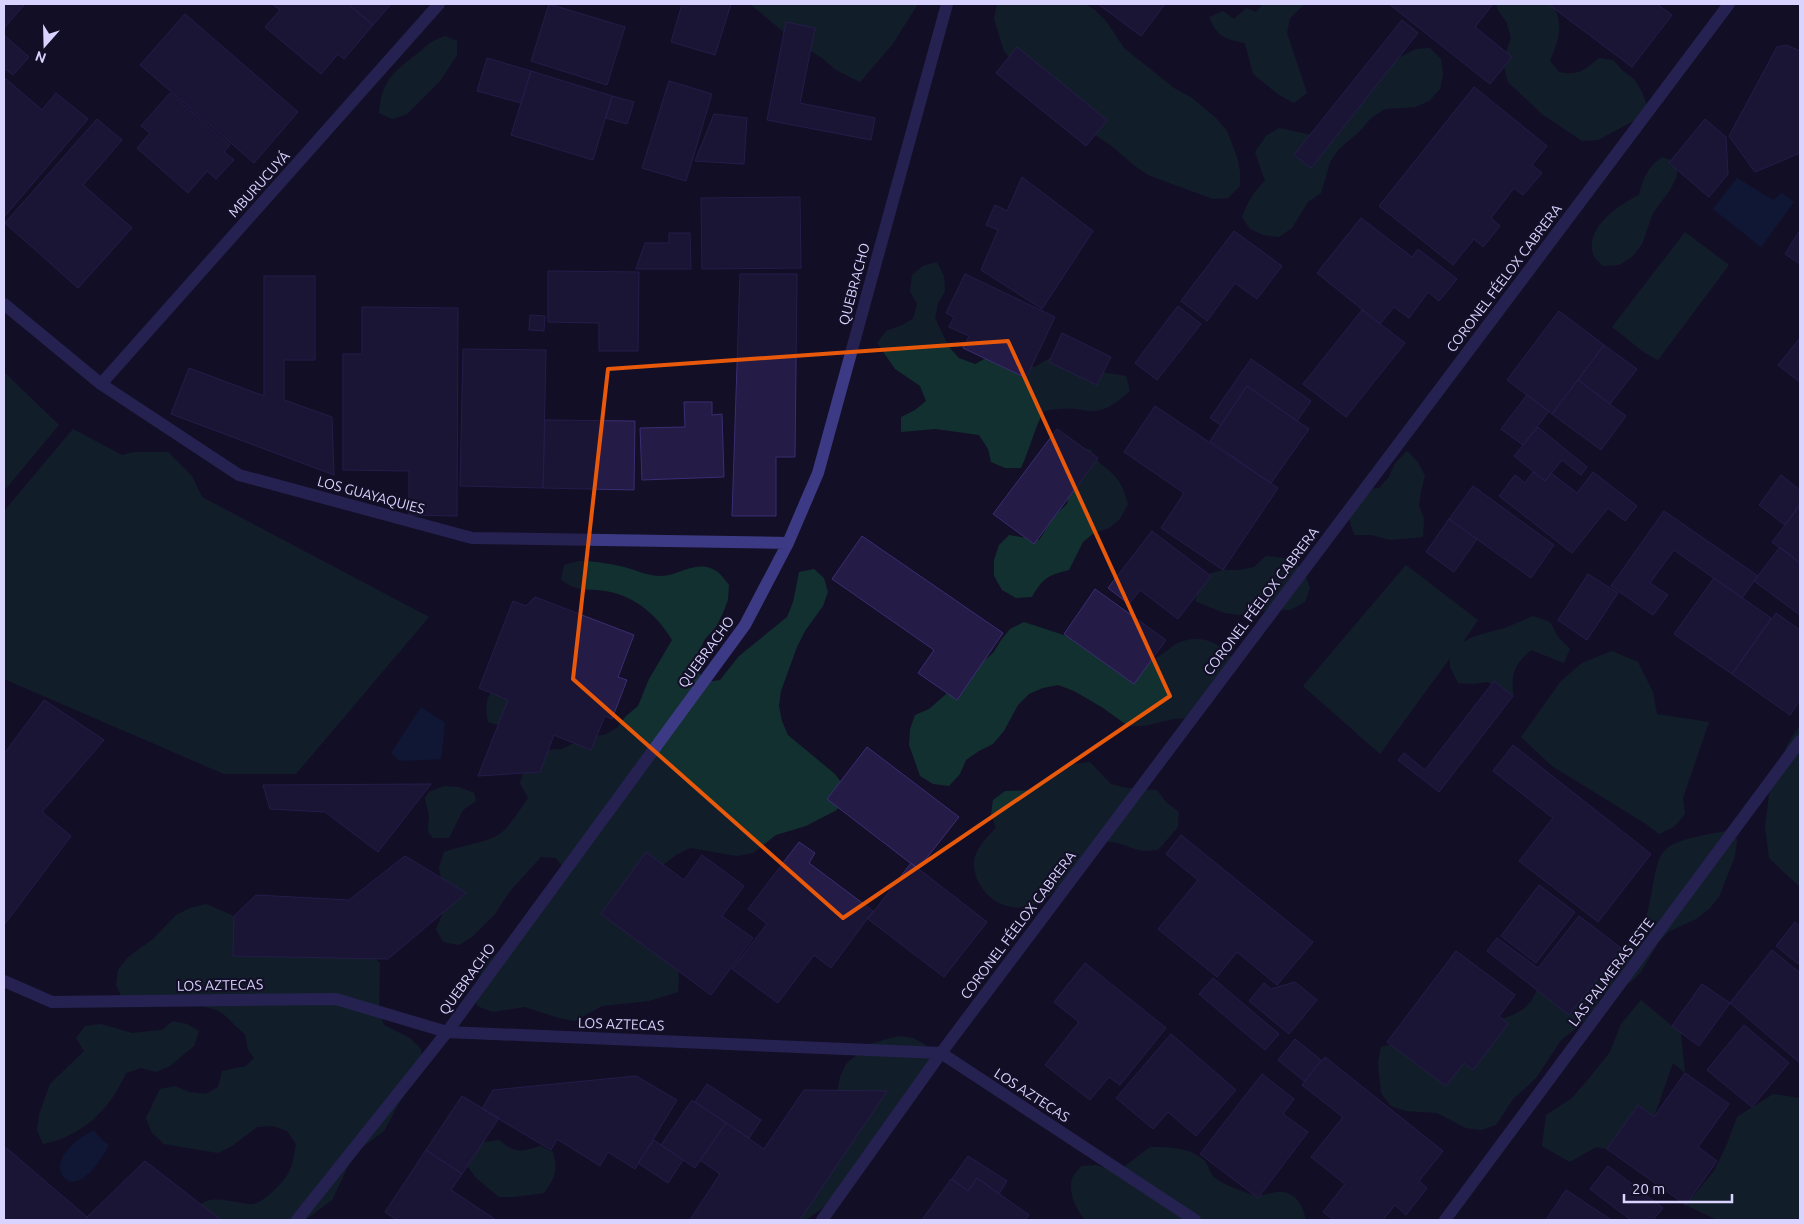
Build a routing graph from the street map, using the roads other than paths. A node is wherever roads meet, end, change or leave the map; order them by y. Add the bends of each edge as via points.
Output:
1 (439, 4) edge
2 (946, 4) edge
3 (1729, 4) edge
4 (4, 304) edge
5 (101, 384) junction
6 (788, 543) junction
7 (1800, 741) edge
8 (4, 981) edge
9 (447, 1032) junction
10 (941, 1053) junction
11 (297, 1220) edge
12 (822, 1220) edge
13 (1195, 1220) edge
14 (1445, 1220) edge

1 - 5 street, MBURUCUYÁ
2 - 6 street, QUEBRACHO via 818,473
3 - 10 street, CORONEL FÉELOX CABRERA
4 - 5 street, LOS GUAYAQUIES
5 - 6 street, LOS GUAYAQUIES via 239,475 472,538
6 - 9 street, QUEBRACHO via 745,625
7 - 14 street, LAS PALMERAS ESTE
8 - 9 street, LOS AZTECAS via 52,1002 336,999
9 - 10 street, LOS AZTECAS
9 - 11 street, QUEBRACHO
10 - 12 street, CORONEL FÉELOX CABRERA
10 - 13 street, LOS AZTECAS

